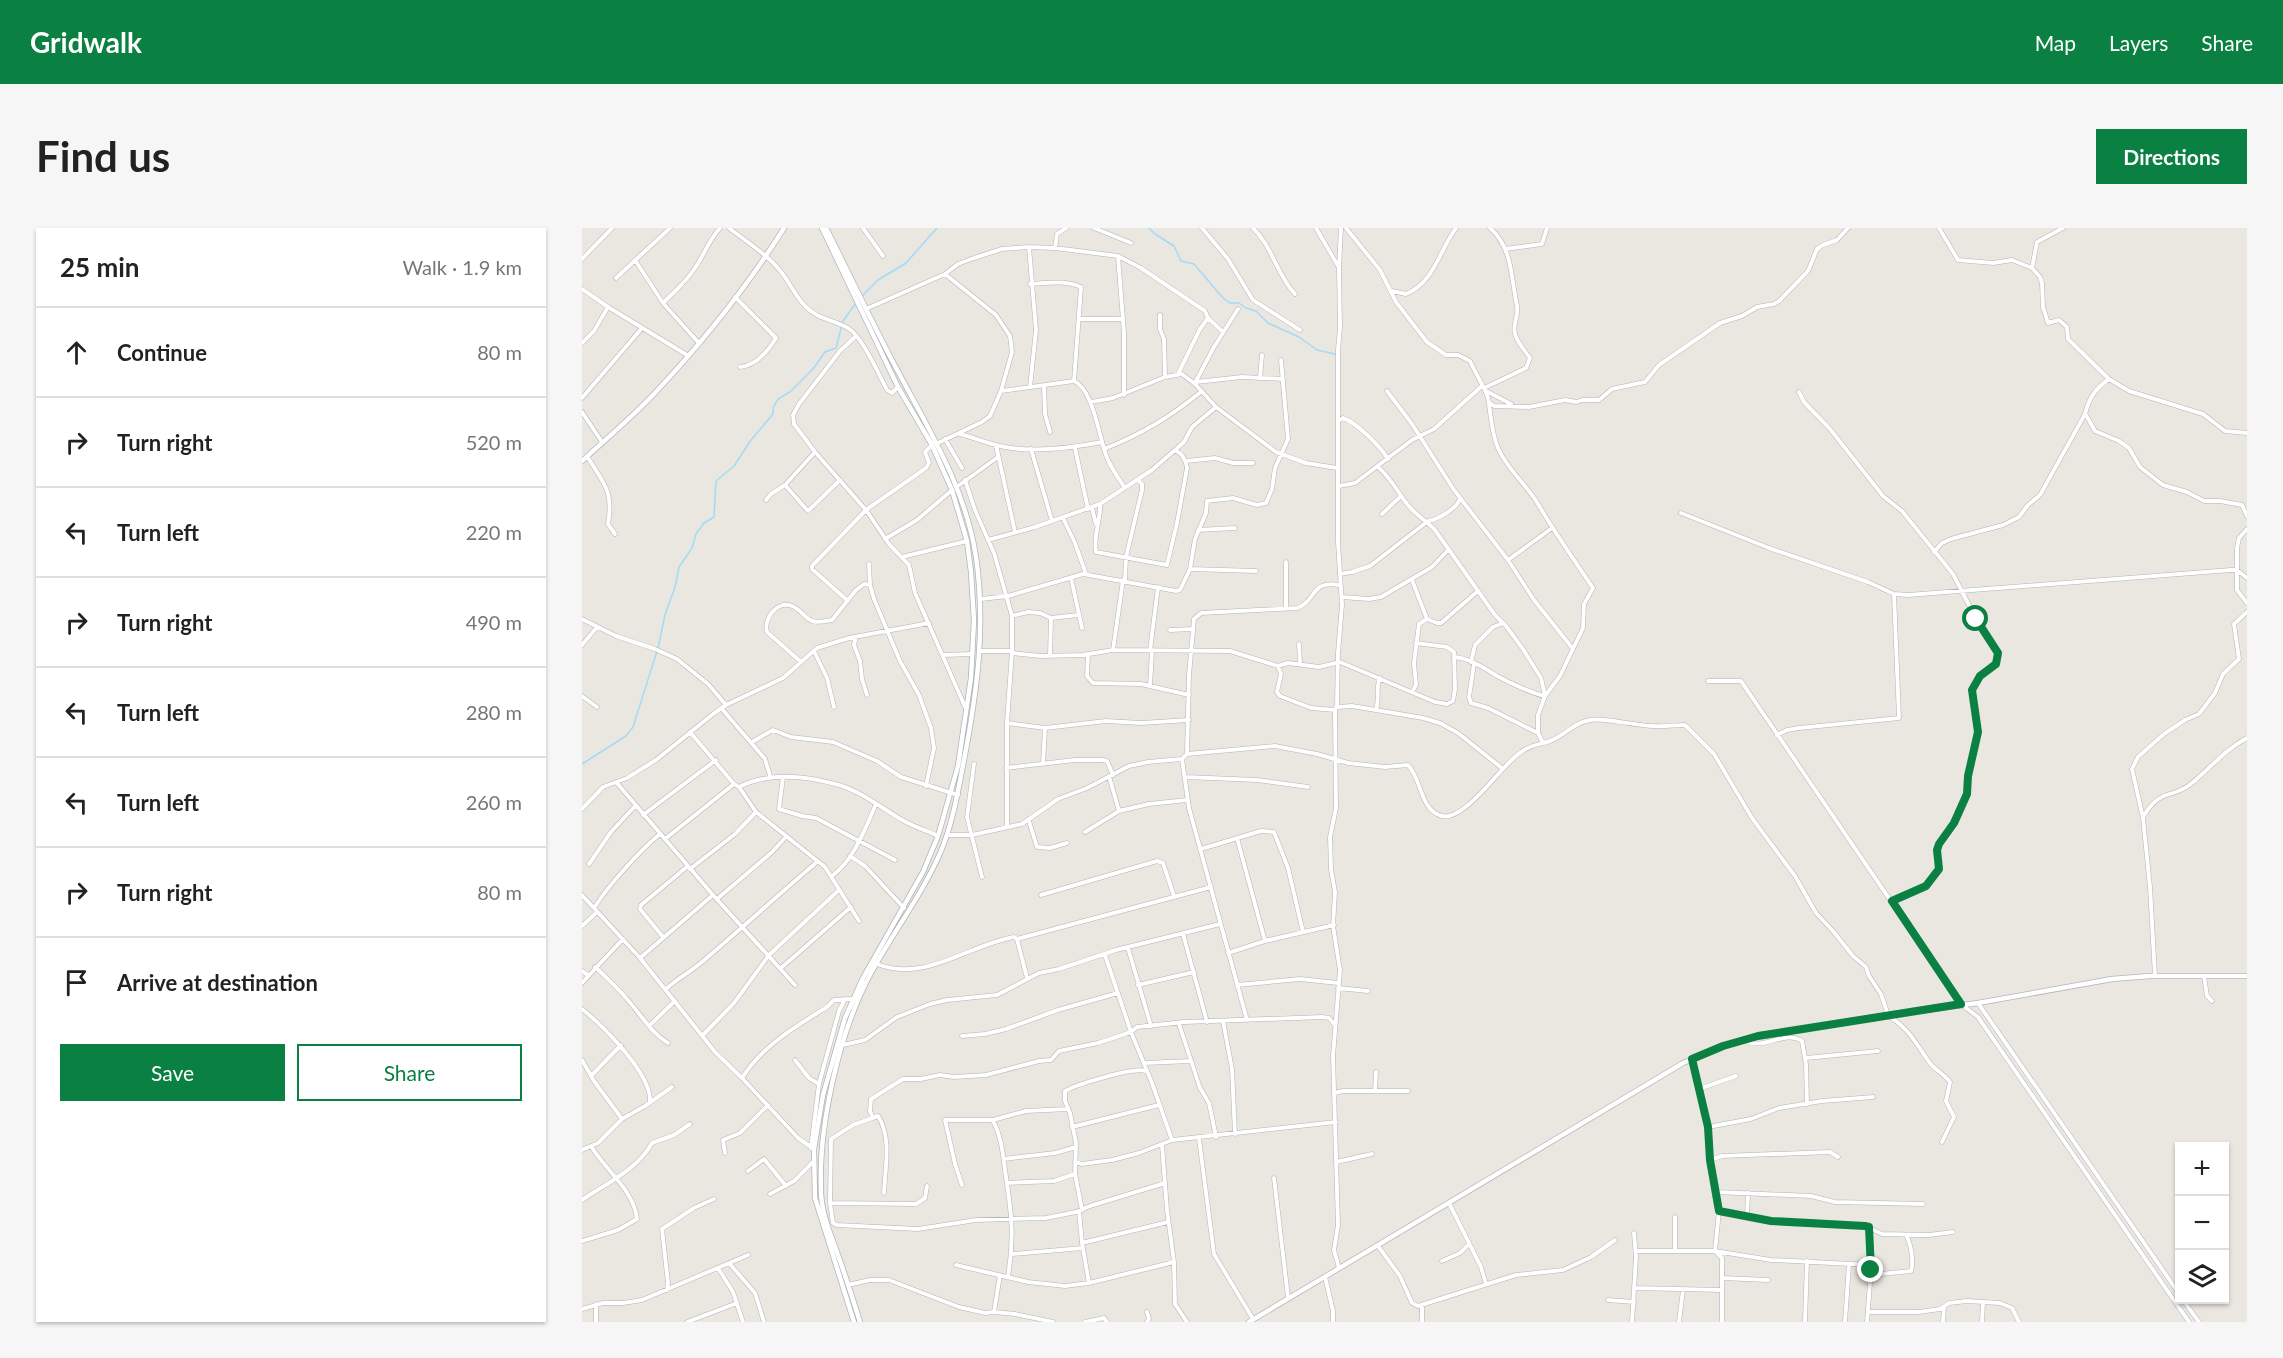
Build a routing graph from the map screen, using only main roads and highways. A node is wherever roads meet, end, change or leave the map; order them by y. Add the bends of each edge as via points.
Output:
1 (784, 228) edge
2 (824, 228) edge
3 (864, 309) junction
4 (935, 444) junction
5 (582, 461) edge
6 (2247, 976) edge
7 (1251, 1321) edge
8 (854, 1322) edge
9 (860, 1322) edge

1 - 5 main road via 735,297 652,396
2 - 3 main road
3 - 4 main road
3 - 4 main road via 898,387
4 - 8 main road via 967,541 972,572 973,654 958,766 938,836 842,1025 825,1083 813,1148 818,1212
4 - 9 main road via 958,486 971,532 981,599 981,651 958,795 947,835 922,890 865,985 843,1045 828,1105 820,1180 825,1216
6 - 7 main road via 2112,979 1723,1046 1692,1059

